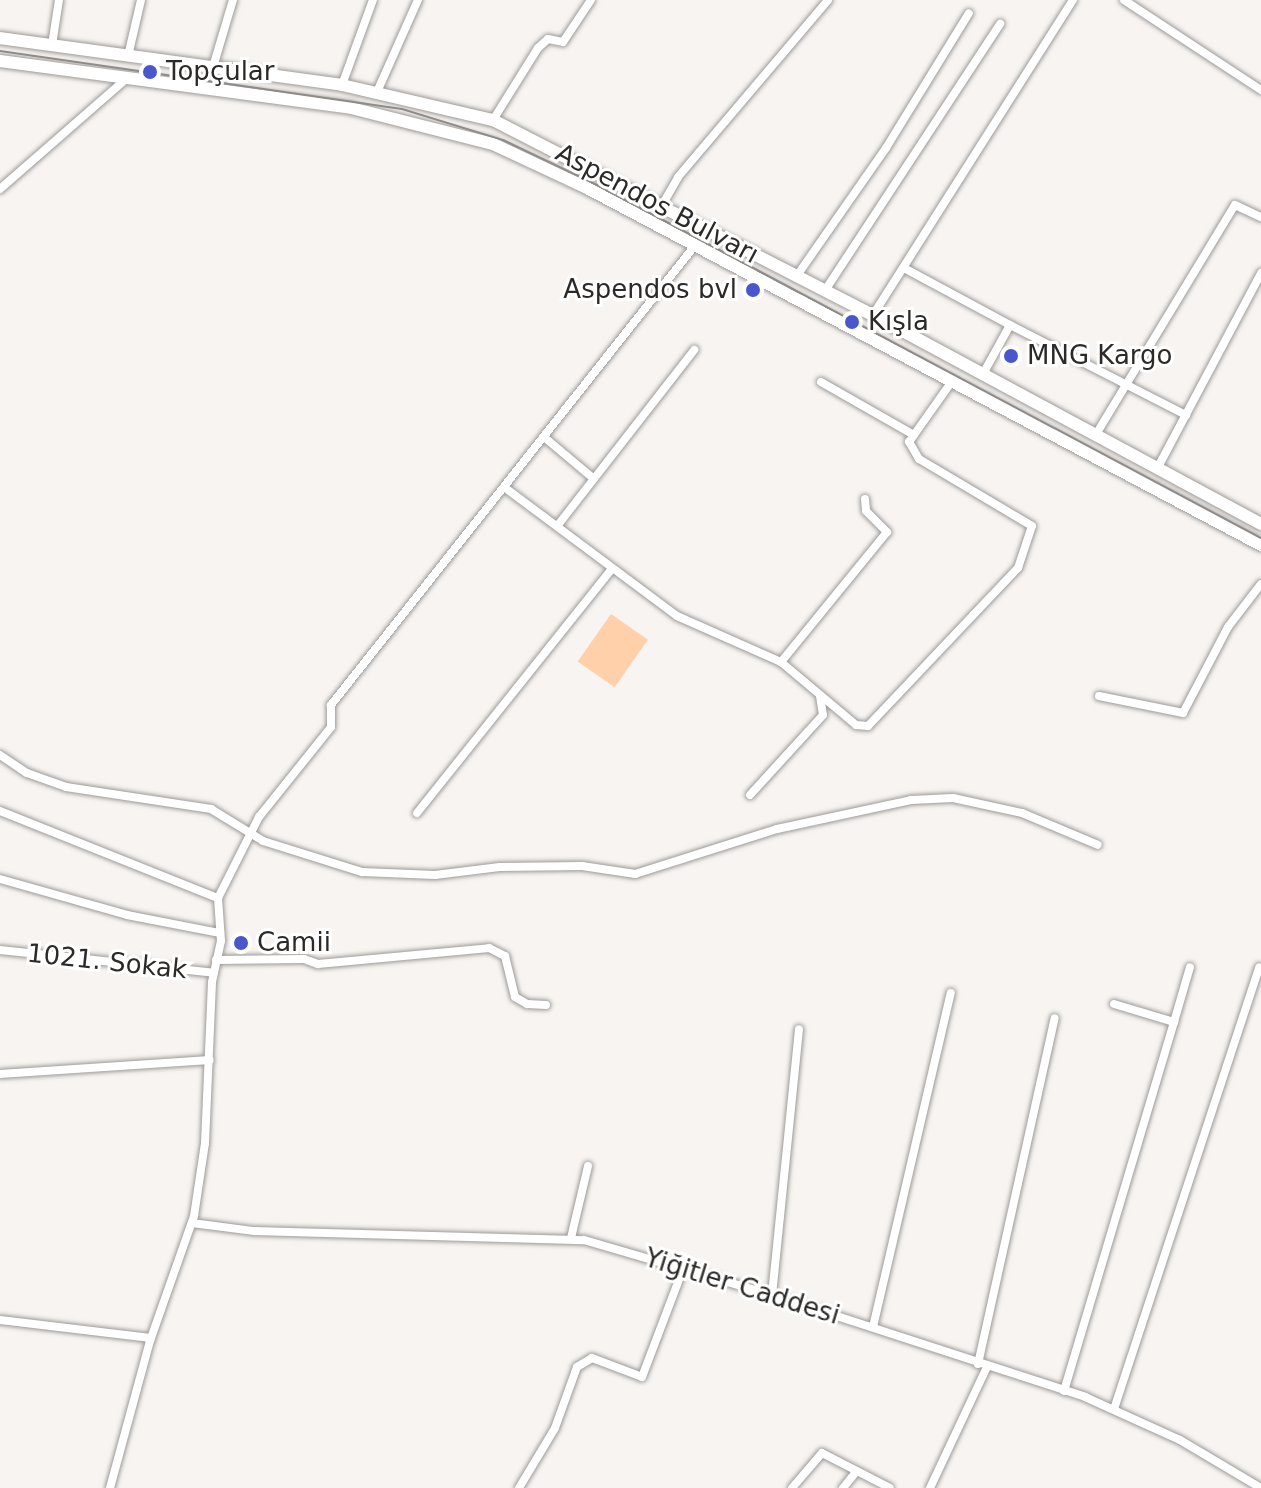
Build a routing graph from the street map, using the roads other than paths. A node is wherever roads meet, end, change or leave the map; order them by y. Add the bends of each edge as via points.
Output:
1 (59, 0) edge
2 (141, 0) edge
3 (233, 0) edge
4 (373, 0) edge
5 (418, 0) edge
6 (591, 0) edge
7 (828, 0) edge
8 (1073, 0) edge
9 (1124, 0) edge
10 (969, 13) dead end
11 (1000, 24) dead end
12 (0, 38) edge
13 (52, 45) junction
14 (128, 56) junction
15 (0, 61) edge
16 (213, 67) junction
17 (126, 79) junction
18 (342, 85) junction
19 (1261, 90) edge
20 (377, 92) junction
21 (493, 120) junction
22 (0, 189) edge
23 (661, 207) junction
24 (1261, 217) edge
25 (693, 248) junction
26 (904, 268) junction
27 (1261, 273) edge
28 (796, 278) junction
29 (824, 292) junction
30 (873, 315) junction
31 (1010, 325) junction
32 (694, 350) dead end
33 (983, 374) junction
34 (821, 382) dead end
35 (1127, 383) junction
36 (950, 384) junction
37 (1186, 415) junction
38 (914, 435) junction
39 (544, 437) junction
40 (1095, 437) junction
41 (1157, 469) junction
42 (594, 479) junction
43 (504, 487) junction
44 (865, 499) dead end
45 (1261, 524) edge
46 (558, 525) junction
47 (1261, 545) edge
48 (612, 569) junction
49 (1261, 584) edge
50 (781, 662) junction
51 (820, 694) junction
52 (1099, 696) dead end
53 (0, 755) edge
54 (750, 795) dead end
55 (0, 811) edge
56 (417, 813) dead end
57 (250, 836) junction
58 (1098, 845) dead end
59 (0, 879) edge
60 (218, 898) junction
61 (220, 933) junction
62 (0, 950) edge
63 (216, 960) junction
64 (1190, 967) dead end
65 (1259, 967) dead end
66 (214, 973) junction
67 (951, 993) dead end
68 (1114, 1004) dead end
69 (546, 1005) dead end
70 (1055, 1018) dead end
71 (1174, 1022) junction
72 (799, 1029) dead end
73 (210, 1060) junction
74 (0, 1074) edge
75 (588, 1166) dead end
76 (192, 1223) junction
77 (571, 1238) junction
78 (683, 1269) junction
79 (772, 1295) junction
80 (0, 1320) edge
81 (873, 1327) junction
82 (151, 1338) junction
83 (982, 1365) junction
84 (1064, 1391) junction
85 (1114, 1409) junction
86 (856, 1472) junction
87 (1261, 1474) edge
88 (1256, 1487) edge
89 (110, 1488) edge
90 (519, 1488) edge
91 (792, 1488) edge
92 (843, 1488) edge
93 (890, 1488) edge
94 (930, 1488) edge

1 - 13 street
2 - 14 street
3 - 16 street
4 - 18 street
5 - 20 street
6 - 21 street via 563,42 548,39 538,48
7 - 23 street via 678,177
8 - 26 street
9 - 19 street
10 - 28 street
11 - 29 street
12 - 13 main road, Aspendos Bulvarı
13 - 14 main road, Aspendos Bulvarı
14 - 16 main road, Aspendos Bulvarı
15 - 17 main road, Aspendos Bulvarı
16 - 18 main road, Aspendos Bulvarı
17 - 22 street
17 - 25 main road, Aspendos Bulvarı via 351,108 443,128 538,163
18 - 20 main road, Aspendos Bulvarı
20 - 21 main road, Aspendos Bulvarı
21 - 23 main road, Aspendos Bulvarı
23 - 28 main road, Aspendos Bulvarı
24 - 35 street via 1235,205
25 - 36 main road, Aspendos Bulvarı
25 - 39 street
26 - 30 street
26 - 31 street
27 - 37 street
28 - 29 main road, Aspendos Bulvarı
29 - 30 main road, Aspendos Bulvarı
30 - 33 main road, Aspendos Bulvarı
31 - 33 street
31 - 35 street
32 - 42 street
33 - 40 main road, Aspendos Bulvarı
34 - 38 street
35 - 37 street
35 - 40 street
36 - 38 street
36 - 47 main road, Aspendos Bulvarı
37 - 41 street
38 - 51 street via 909,442 919,459 1032,526 1018,568 868,726 856,725
39 - 42 street
39 - 43 street
40 - 41 main road, Aspendos Bulvarı
41 - 45 main road, Aspendos Bulvarı
42 - 46 street
43 - 46 street
43 - 57 street via 331,705 331,727
44 - 50 street via 866,511 887,532
46 - 48 street
48 - 50 street via 677,616
48 - 56 street
49 - 52 street via 1228,627 1183,713
50 - 51 street
51 - 54 street via 823,715
53 - 57 street via 27,773 66,787 211,809
55 - 60 street
57 - 58 street via 330,866 362,872 435,875 500,867 582,866 635,874 797,824 911,800 964,798 1022,813
57 - 60 street
59 - 61 street via 127,915
60 - 61 street
61 - 63 street
62 - 66 street, 1021. Sokak
63 - 66 street
63 - 69 street via 304,959 318,964 489,948 505,956 515,997
64 - 71 street
65 - 85 street
66 - 73 street
67 - 81 street
68 - 71 street
70 - 83 street
71 - 84 street
72 - 79 street
73 - 74 street
73 - 76 street via 205,1143
75 - 77 street
76 - 77 street, Yiğitler Caddesi via 254,1231
76 - 82 street
77 - 78 street, Yiğitler Caddesi
78 - 79 street, Yiğitler Caddesi
78 - 90 street via 642,1377 592,1358 577,1367 555,1428
79 - 81 street, Yiğitler Caddesi
80 - 82 street
81 - 83 street, Yiğitler Caddesi
82 - 89 street
83 - 84 street, Yiğitler Caddesi
83 - 94 street
84 - 85 street, Yiğitler Caddesi
85 - 88 street, Yiğitler Caddesi
86 - 91 street via 822,1453
86 - 92 street
86 - 93 street
87 - 88 street

